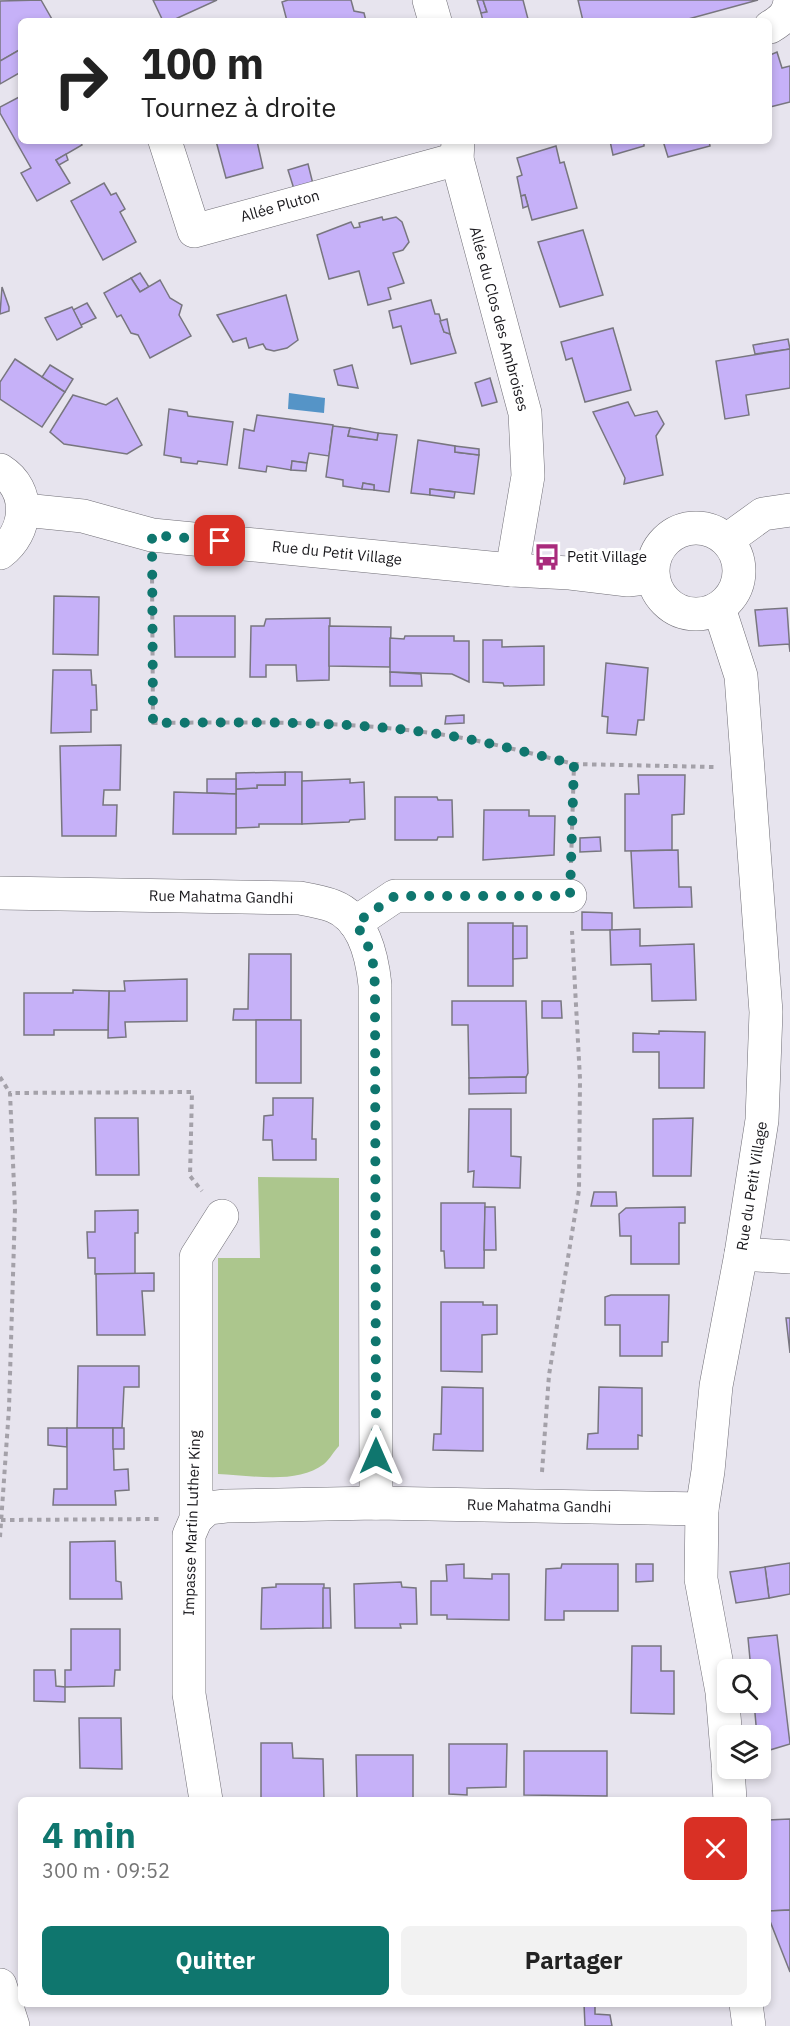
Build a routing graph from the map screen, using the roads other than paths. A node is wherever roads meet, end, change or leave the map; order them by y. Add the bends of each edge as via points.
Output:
1 (429, 0) edge
2 (434, 18) edge
3 (166, 144) edge
4 (457, 150) edge
5 (0, 470) edge
6 (24, 510) junction
7 (790, 510) edge
8 (727, 540) junction
9 (0, 553) edge
10 (512, 570) junction
11 (653, 577) junction
12 (719, 608) junction
13 (0, 893) edge
14 (570, 896) road end
15 (356, 923) junction
16 (222, 1216) road end
17 (741, 1254) junction
18 (790, 1257) edge
19 (376, 1503) junction
20 (702, 1509) junction
21 (196, 1519) junction
22 (725, 1725) edge
23 (729, 1779) edge
24 (206, 1797) edge
25 (730, 1797) edge
26 (0, 1984) edge
27 (746, 2007) edge
28 (13, 2026) edge
29 (749, 2026) edge

1 - 2 street
3 - 4 street, Allée Pluton via 194,231
4 - 10 street, Allée du Clos des Ambroises via 525,413 528,476
5 - 6 street via 20,491
6 - 9 street via 21,526
6 - 10 street, Rue du Petit Village via 83,516 152,535
7 - 8 street via 763,514
8 - 11 street via 704,528 685,529 669,536 658,548
8 - 12 street via 739,563 739,578 734,591
10 - 11 street, Rue du Petit Village via 628,580
11 - 12 street via 658,592 670,606 684,613 703,614
12 - 17 street, Rue du Petit Village via 741,676 766,1011 762,1120
13 - 15 street, Rue Mahatma Gandhi via 300,898 334,906
14 - 15 street via 395,896
15 - 19 street, Rue Mahatma Gandhi via 372,954 375,985
16 - 21 street, Impasse Martin Luther King via 196,1257
17 - 18 street
17 - 20 street, Rue du Petit Village via 716,1386
19 - 20 street, Rue Mahatma Gandhi
19 - 21 street, Rue Mahatma Gandhi via 226,1506 208,1508
20 - 22 street, Rue du Petit Village via 701,1580
21 - 24 street, Impasse Martin Luther King via 189,1535 189,1694
23 - 25 street
26 - 28 street
27 - 29 street

